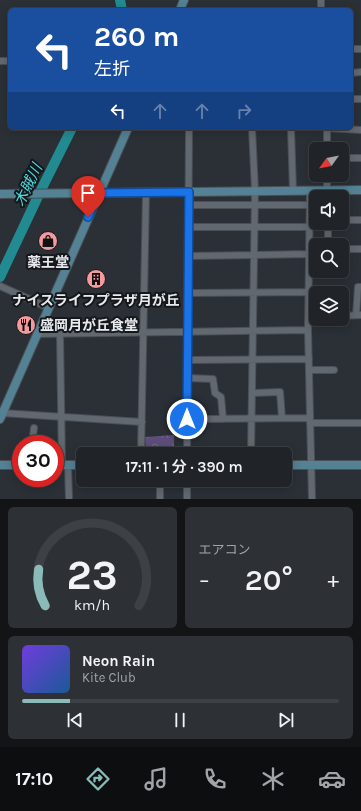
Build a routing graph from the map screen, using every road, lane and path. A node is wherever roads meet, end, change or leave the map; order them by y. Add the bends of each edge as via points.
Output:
1 (127, 130) edge
2 (189, 130) edge
3 (252, 130) edge
4 (291, 130) edge
5 (327, 130) edge
6 (327, 142) edge
7 (349, 158) edge
8 (361, 158) edge
9 (309, 190) edge
10 (361, 190) edge
11 (254, 191) junction
12 (293, 191) junction
13 (349, 191) edge
14 (146, 192) junction
15 (189, 192) junction
16 (99, 193) junction
17 (0, 194) edge
18 (189, 205) junction
19 (254, 205) junction
20 (309, 205) edge
21 (349, 220) edge
22 (361, 220) edge
23 (254, 226) junction
24 (188, 227) junction
25 (309, 227) edge
26 (349, 249) edge
27 (361, 249) edge
28 (309, 254) edge
29 (254, 255) junction
30 (188, 256) junction
31 (0, 286) edge
32 (361, 286) edge
33 (309, 292) edge
34 (188, 293) junction
35 (253, 293) junction
36 (49, 308) junction
37 (359, 315) edge
38 (309, 316) edge
39 (349, 316) edge
40 (308, 330) junction
41 (253, 331) junction
42 (143, 332) junction
43 (188, 332) junction
44 (37, 334) junction
45 (60, 334) junction
46 (309, 359) junction
47 (188, 360) junction
48 (252, 360) junction
49 (309, 370) junction
50 (334, 370) dead end
51 (187, 378) junction
52 (252, 393) junction
53 (2, 410) edge
54 (61, 416) junction
55 (252, 418) junction
56 (282, 418) junction
57 (187, 419) junction
58 (222, 419) junction
59 (310, 420) junction
60 (142, 422) junction
61 (361, 423) edge
62 (34, 428) dead end
63 (33, 435) edge
64 (61, 435) edge
65 (141, 447) edge
66 (187, 447) edge
67 (251, 447) edge
68 (0, 465) edge
69 (12, 465) edge
70 (64, 465) edge
71 (76, 465) edge
72 (292, 465) edge
73 (311, 465) junction
74 (361, 465) edge
75 (64, 476) edge
76 (160, 487) edge
77 (187, 487) edge
78 (68, 499) edge
79 (160, 499) edge
80 (187, 499) edge
81 (312, 499) edge

1 - 16 street
2 - 15 street
3 - 11 street
4 - 12 street
5 - 6 street
7 - 8 street
9 - 12 street
10 - 13 street
11 - 12 street
11 - 15 street
11 - 19 street
14 - 15 street
14 - 16 street
14 - 42 street
15 - 18 street
16 - 17 street
16 - 36 street
18 - 19 street
18 - 24 street
19 - 20 street
19 - 23 street
21 - 22 street
23 - 24 street
23 - 25 street
23 - 29 street
24 - 30 street
26 - 27 street
28 - 29 street
29 - 30 street
29 - 35 street
30 - 34 street
31 - 36 street
32 - 37 street via 358,287
33 - 35 street
34 - 35 street
34 - 43 street
35 - 41 street
36 - 44 street
37 - 39 street
38 - 40 street
40 - 41 street
40 - 46 street
41 - 43 street
41 - 48 street
42 - 43 street
42 - 45 street
42 - 60 street
43 - 47 street
44 - 45 street
44 - 53 street
45 - 54 street
46 - 48 street
46 - 49 street
47 - 48 street
47 - 51 street
48 - 52 street
49 - 50 street
49 - 59 street
51 - 57 street
51 - 58 street via 213,379 215,394 221,397
52 - 55 street
52 - 56 street via 280,392
53 - 54 street
54 - 60 street
54 - 64 street
55 - 56 street
55 - 58 street
55 - 67 street
56 - 59 street
57 - 58 street
57 - 66 street
59 - 61 street
59 - 73 street
60 - 65 street
62 - 63 street
68 - 69 street
70 - 71 street
72 - 73 street
73 - 74 street
73 - 81 street
75 - 78 street
76 - 79 street
77 - 80 street

